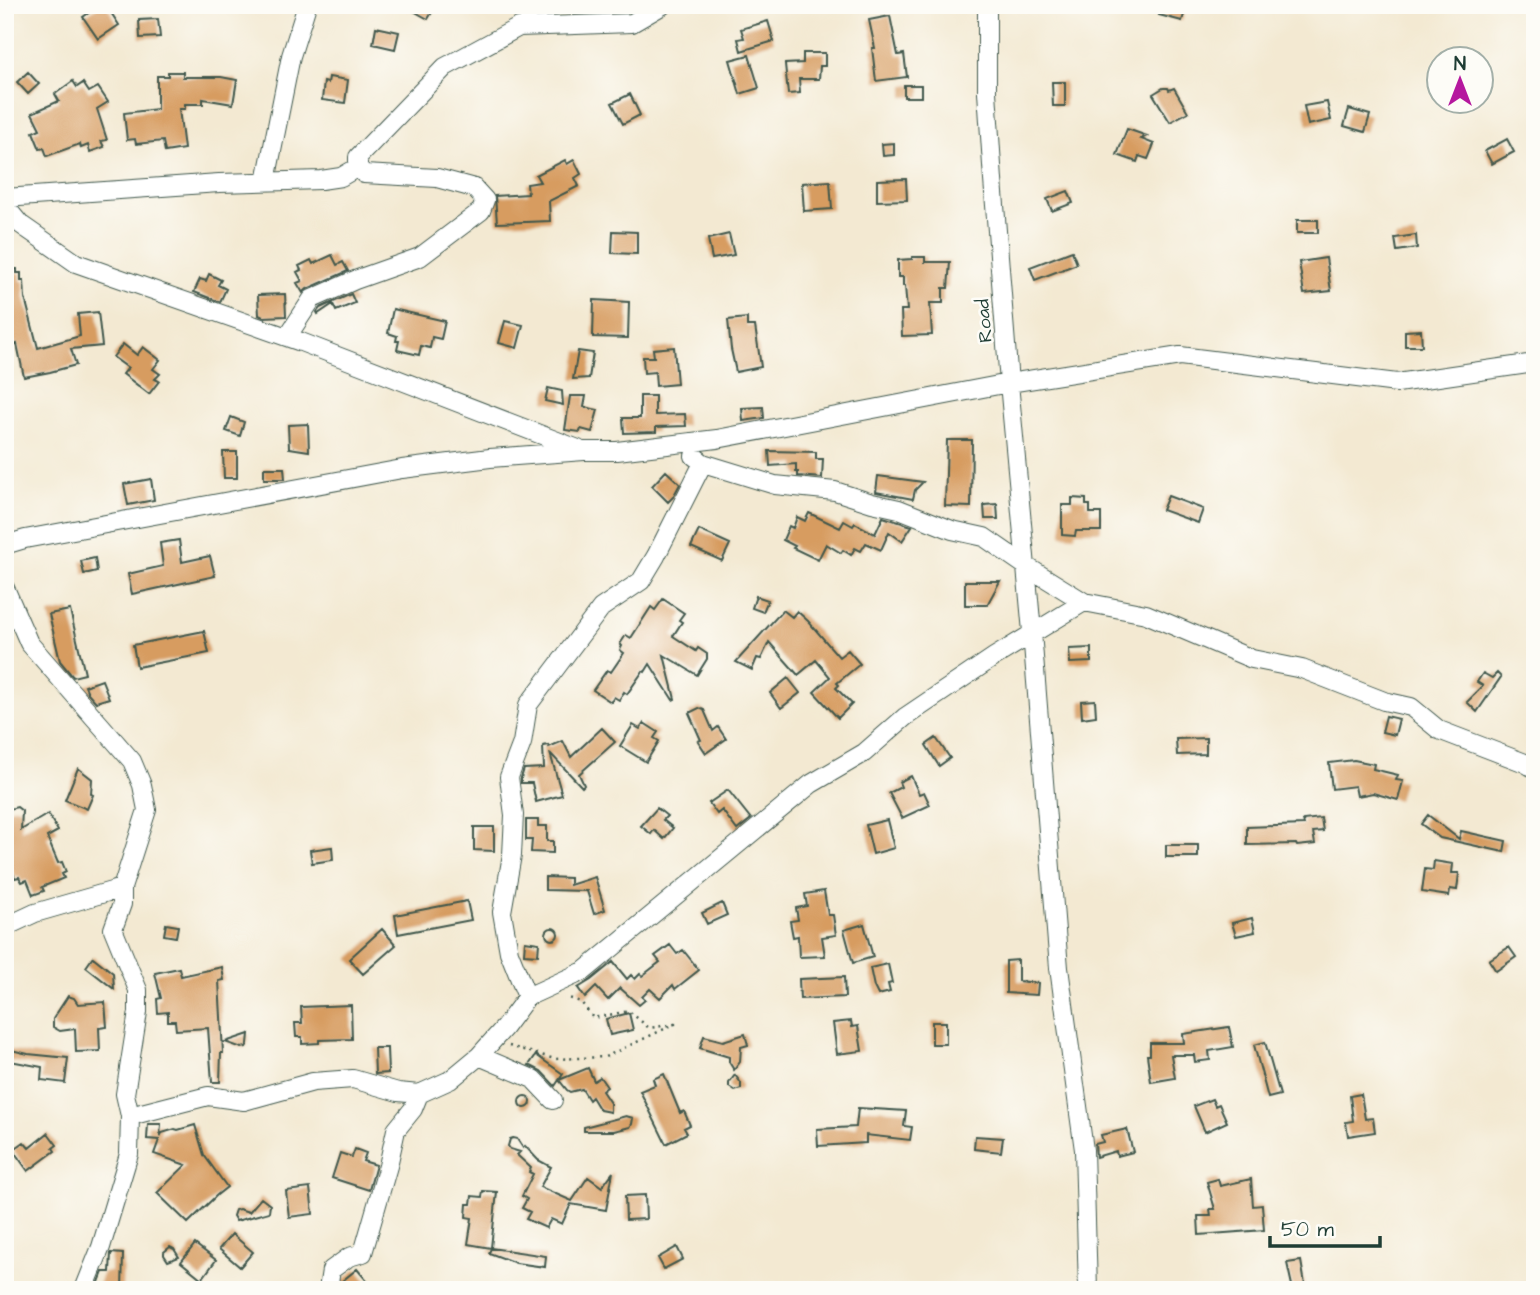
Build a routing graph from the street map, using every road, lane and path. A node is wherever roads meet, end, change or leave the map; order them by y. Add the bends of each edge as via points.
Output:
1 (307, 5) edge
2 (663, 5) edge
3 (987, 5) edge
4 (358, 167) junction
5 (266, 181) junction
6 (5, 198) edge
7 (5, 206) edge
8 (287, 337) junction
9 (1535, 363) edge
10 (1009, 383) junction
11 (677, 444) junction
12 (584, 451) junction
13 (703, 463) junction
14 (5, 545) edge
15 (1026, 566) junction
16 (5, 588) edge
17 (1084, 601) junction
18 (1032, 632) junction
19 (1535, 769) edge
20 (122, 888) junction
21 (5, 927) edge
22 (535, 993) junction
23 (492, 1041) junction
24 (479, 1056) junction
25 (419, 1094) junction
26 (552, 1100) dead end
27 (130, 1116) junction
28 (85, 1290) edge
29 (331, 1290) edge
30 (1088, 1290) edge

1 - 5 street via 291,56
2 - 4 street via 632,23 519,27 445,67 358,158
3 - 10 street, Road via 988,105
4 - 5 street via 341,177
4 - 8 street via 364,174 437,178 474,188 485,200 481,211 419,257 312,299
5 - 6 street
7 - 8 street via 20,224 76,263
8 - 12 street
9 - 10 street via 1397,383 1180,356
10 - 11 street
10 - 15 street, Road
11 - 12 street
11 - 13 street
12 - 14 street via 402,469
13 - 15 street via 775,485 835,492 899,509 984,537
13 - 22 street via 641,581 601,608 528,705 522,743 509,777 514,815 512,855 502,912 509,953
15 - 17 street
15 - 18 street, Road
16 - 20 street via 29,643 132,761 142,785 147,810
17 - 18 street
17 - 19 street via 1146,614 1252,659 1302,669 1411,707 1439,730
18 - 22 street via 905,718 864,753 811,785 584,971
18 - 30 street, Road via 1059,968 1084,1150
20 - 21 street via 35,913
20 - 27 street via 113,929 138,990 125,1094
22 - 23 street
22 - 23 path via 581,1002 593,1018 629,1011 649,1028 675,1024 606,1057 555,1059
23 - 24 street
24 - 25 street via 450,1080
24 - 26 street via 533,1079
25 - 27 street via 352,1079 313,1082 244,1101 208,1096
25 - 29 street via 396,1130 363,1252 331,1270
27 - 28 street via 128,1154

